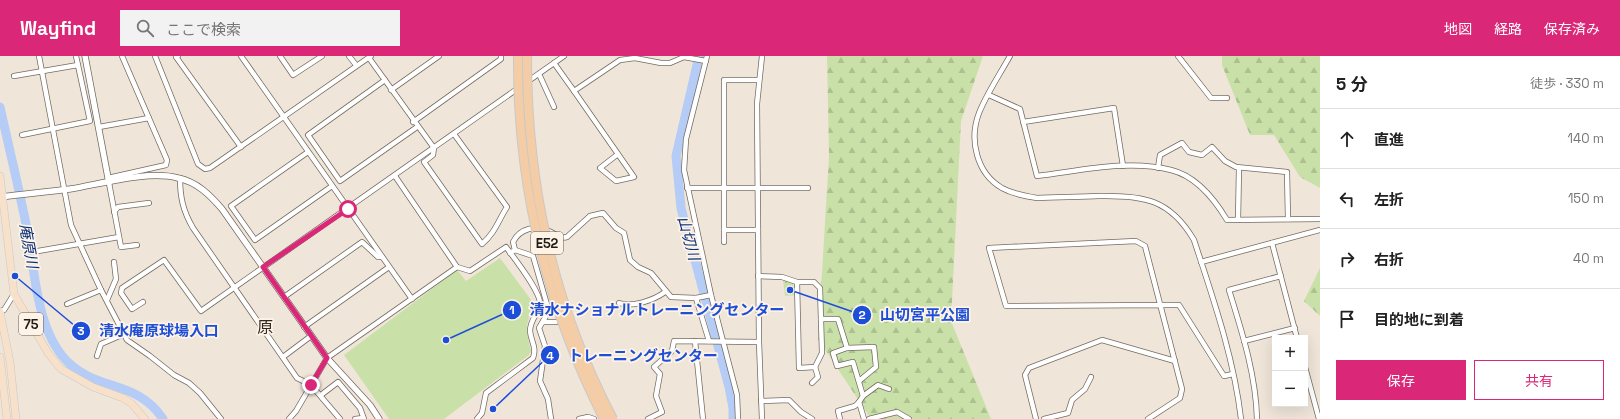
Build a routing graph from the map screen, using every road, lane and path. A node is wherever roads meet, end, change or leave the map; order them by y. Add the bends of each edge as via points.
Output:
1 (39, 56) edge
2 (76, 56) edge
3 (85, 56) edge
4 (122, 56) edge
5 (154, 56) edge
6 (178, 56) edge
7 (241, 56) edge
8 (280, 56) edge
9 (322, 56) edge
10 (349, 56) edge
11 (439, 56) edge
12 (501, 56) edge
13 (518, 56) edge
14 (527, 56) edge
15 (564, 56) edge
16 (762, 56) edge
17 (1010, 56) edge
18 (1178, 56) edge
19 (370, 57) edge
20 (706, 58) edge
21 (554, 63) junction
22 (78, 64) junction
23 (356, 66) junction
24 (42, 71) junction
25 (538, 74) junction
26 (14, 76) dead end
27 (385, 80) junction
28 (759, 80) junction
29 (391, 90) junction
30 (574, 91) junction
31 (989, 95) junction
32 (1227, 98) dead end
33 (554, 107) dead end
34 (284, 117) junction
35 (149, 118) junction
36 (413, 122) junction
37 (1023, 122) junction
38 (99, 127) junction
39 (417, 127) junction
40 (53, 129) junction
41 (454, 134) junction
42 (22, 135) dead end
43 (241, 147) junction
44 (434, 148) junction
45 (308, 152) junction
46 (618, 154) junction
47 (1123, 166) junction
48 (1158, 168) junction
49 (1239, 168) junction
50 (0, 176) edge
51 (395, 176) junction
52 (180, 178) junction
53 (109, 180) junction
54 (332, 186) junction
55 (687, 188) junction
56 (724, 188) junction
57 (758, 188) junction
58 (808, 188) dead end
59 (64, 190) junction
60 (2, 197) edge
61 (150, 203) dead end
62 (348, 209) junction
63 (114, 212) junction
64 (1288, 219) junction
65 (1238, 220) junction
66 (1320, 220) edge
67 (724, 230) junction
68 (758, 230) junction
69 (1320, 230) edge
70 (119, 236) junction
71 (724, 242) dead end
72 (79, 243) junction
73 (1272, 243) junction
74 (137, 245) dead end
75 (38, 251) dead end
76 (512, 252) junction
77 (382, 257) junction
78 (114, 262) dead end
79 (1201, 262) junction
80 (263, 267) junction
81 (389, 267) junction
82 (457, 267) junction
83 (758, 276) junction
84 (1281, 276) junction
85 (797, 282) junction
86 (234, 288) junction
87 (101, 290) junction
88 (665, 292) junction
89 (14, 294) junction
90 (710, 295) junction
91 (284, 296) junction
92 (697, 298) junction
93 (412, 299) junction
94 (107, 300) junction
95 (143, 302) dead end
96 (619, 303) dead end
97 (67, 304) dead end
98 (1160, 305) junction
99 (0, 311) edge
100 (821, 319) junction
101 (543, 322) junction
102 (556, 322) dead end
103 (304, 327) junction
104 (1294, 328) junction
105 (124, 334) junction
106 (1296, 335) edge
107 (311, 336) junction
108 (695, 341) junction
109 (710, 341) junction
110 (722, 341) junction
111 (1244, 341) junction
112 (759, 342) junction
113 (847, 348) junction
114 (97, 356) dead end
115 (0, 357) edge
116 (283, 357) junction
117 (327, 358) junction
118 (1175, 361) junction
119 (815, 368) junction
120 (1306, 371) edge
121 (1233, 374) junction
122 (1091, 377) dead end
123 (303, 381) dead end
124 (859, 381) junction
125 (812, 383) dead end
126 (311, 385) junction
127 (889, 389) dead end
128 (321, 395) junction
129 (863, 396) junction
130 (761, 400) junction
131 (859, 402) junction
132 (1320, 402) edge
133 (1315, 403) junction
134 (363, 418) edge
135 (7, 419) edge
136 (16, 419) edge
137 (145, 419) edge
138 (221, 419) edge
139 (289, 419) edge
140 (340, 419) edge
141 (355, 419) edge
142 (379, 419) edge
143 (477, 419) edge
144 (551, 419) edge
145 (579, 419) edge
146 (594, 419) edge
147 (604, 419) edge
148 (613, 419) edge
149 (648, 419) edge
150 (702, 419) edge
151 (738, 419) edge
152 (762, 419) edge
153 (812, 419) edge
154 (840, 419) edge
155 (864, 419) edge
156 (869, 419) edge
157 (909, 419) edge
158 (1036, 419) edge
159 (1044, 419) edge
160 (1148, 419) edge
161 (1240, 419) edge
162 (1257, 419) edge
163 (1319, 419) edge

1 - 24 street
2 - 22 street
3 - 38 street
4 - 35 street
5 - 43 street via 198,164 205,169 210,168
6 - 43 street via 176,57
7 - 34 street
8 - 9 street via 293,75
10 - 23 street
11 - 29 street
12 - 36 street via 501,60
13 - 147 highway, E52, bridge via 521,141 534,224 556,308 572,352
14 - 148 highway, E52, bridge via 530,140 542,222 553,268 574,331
15 - 21 street
16 - 28 street
17 - 31 street
18 - 32 street via 1211,98
19 - 23 street
19 - 27 street
20 - 30 street via 684,57 662,63 635,58 620,60
20 - 55 street via 684,155
21 - 25 street
21 - 30 street
22 - 24 street
22 - 40 street via 90,121
23 - 34 street
24 - 26 street
24 - 40 street
25 - 33 street
25 - 41 street
27 - 29 street
27 - 39 street via 308,135 340,181
28 - 56 street via 724,80
28 - 57 street
29 - 36 street
30 - 46 street
31 - 37 street via 1020,109
31 - 79 street via 979,112 974,129 974,144 984,170 1002,188 1014,194 1037,198 1123,195 1154,201 1172,212 1188,229
34 - 43 street
34 - 45 street
35 - 38 street
35 - 53 street via 167,160 166,164
36 - 39 street
37 - 47 street via 1037,176
37 - 47 street via 1114,108
38 - 53 street
39 - 44 street
40 - 42 street
40 - 59 street
41 - 44 street
41 - 44 street via 507,207 493,234 482,244 424,162 433,155
44 - 51 street
45 - 54 street
45 - 54 street via 231,206 255,240
46 - 46 street via 630,171 634,177 616,181 600,168
47 - 48 street
48 - 49 street via 1160,155 1182,143 1189,152 1202,156 1212,147 1225,161
48 - 65 street via 1172,170 1187,177 1211,196 1227,220
49 - 64 street via 1287,172
49 - 65 street
50 - 60 main road, 75
51 - 62 street
51 - 82 street
52 - 53 street via 150,175
52 - 80 street via 201,188 213,198
52 - 86 street via 181,200 187,218
53 - 59 street
53 - 63 street
54 - 62 street
55 - 56 street
55 - 90 street
56 - 57 street
56 - 67 street
57 - 58 street
57 - 68 street
59 - 60 street
59 - 72 street via 71,226
60 - 89 main road, 75
61 - 63 street via 118,207
62 - 77 street
62 - 80 street
63 - 70 street
64 - 65 street
64 - 66 street
67 - 68 street
67 - 71 street
68 - 83 street
69 - 73 street
70 - 72 street
70 - 74 street via 121,247
72 - 75 street
72 - 87 street
73 - 79 street
73 - 84 street
76 - 82 street via 506,247 470,271
76 - 88 street via 513,242 521,232 528,229 542,228 558,237 567,237 590,216 603,213 624,233 630,260 651,273
76 - 101 street via 534,256 548,308
76 - 143 street via 539,296 540,307 532,320 530,330 535,352 528,363 486,393 482,413
77 - 81 street
77 - 91 street via 378,257 362,242
78 - 94 street via 116,279
79 - 121 street
80 - 86 street
80 - 91 street
81 - 93 street
81 - 103 street
82 - 93 street
83 - 85 street via 782,277
83 - 112 street
84 - 104 street
84 - 111 street via 1229,290
85 - 100 street via 814,282 820,288
85 - 119 street via 799,368
86 - 95 street via 201,311 164,260 122,288 121,293 132,309
86 - 116 street
87 - 94 street
87 - 97 street
88 - 92 street via 671,297
88 - 96 street via 658,297 626,306
89 - 99 street via 4,310
89 - 137 main road, 75 via 48,353 61,369 93,387 123,398
90 - 92 street
90 - 110 street
91 - 103 street
92 - 109 street
93 - 117 street
94 - 105 street
98 - 98 street via 1145,246 1142,243 1136,241 990,248 1006,306
98 - 118 street
98 - 121 street via 1178,305 1224,376
99 - 136 main road, 75 via 12,376
100 - 113 street via 838,319
100 - 119 street via 822,353
101 - 102 street
101 - 144 street via 539,328 545,346 540,381 548,399
103 - 107 street
104 - 106 street
104 - 111 street
105 - 114 street via 101,344
105 - 138 street via 127,340 189,383
107 - 116 street
107 - 117 street
108 - 109 street
108 - 149 street via 674,341 672,351 654,367 660,374 656,396 662,412
108 - 150 street
109 - 110 street
110 - 112 street
110 - 151 street via 737,395
111 - 162 street
112 - 130 street
113 - 124 street via 833,353 836,366 853,362
113 - 124 street via 874,347 876,368
115 - 135 main road
116 - 123 street via 297,378
117 - 126 street
117 - 142 street via 370,405
118 - 158 street via 1102,340 1029,368 1024,375
118 - 160 street via 1182,393 1174,402
119 - 125 street via 818,377
120 - 133 street
121 - 161 street
122 - 159 street via 1085,389 1072,400 1068,413
124 - 129 street
126 - 128 street
126 - 139 street
127 - 129 street via 878,385
128 - 134 street via 338,382 360,408
128 - 140 street
129 - 131 street
130 - 152 street
130 - 153 street via 789,400
131 - 154 street via 838,412
131 - 155 street
132 - 133 street
133 - 163 street
134 - 141 street
145 - 146 street
156 - 157 street via 897,412

